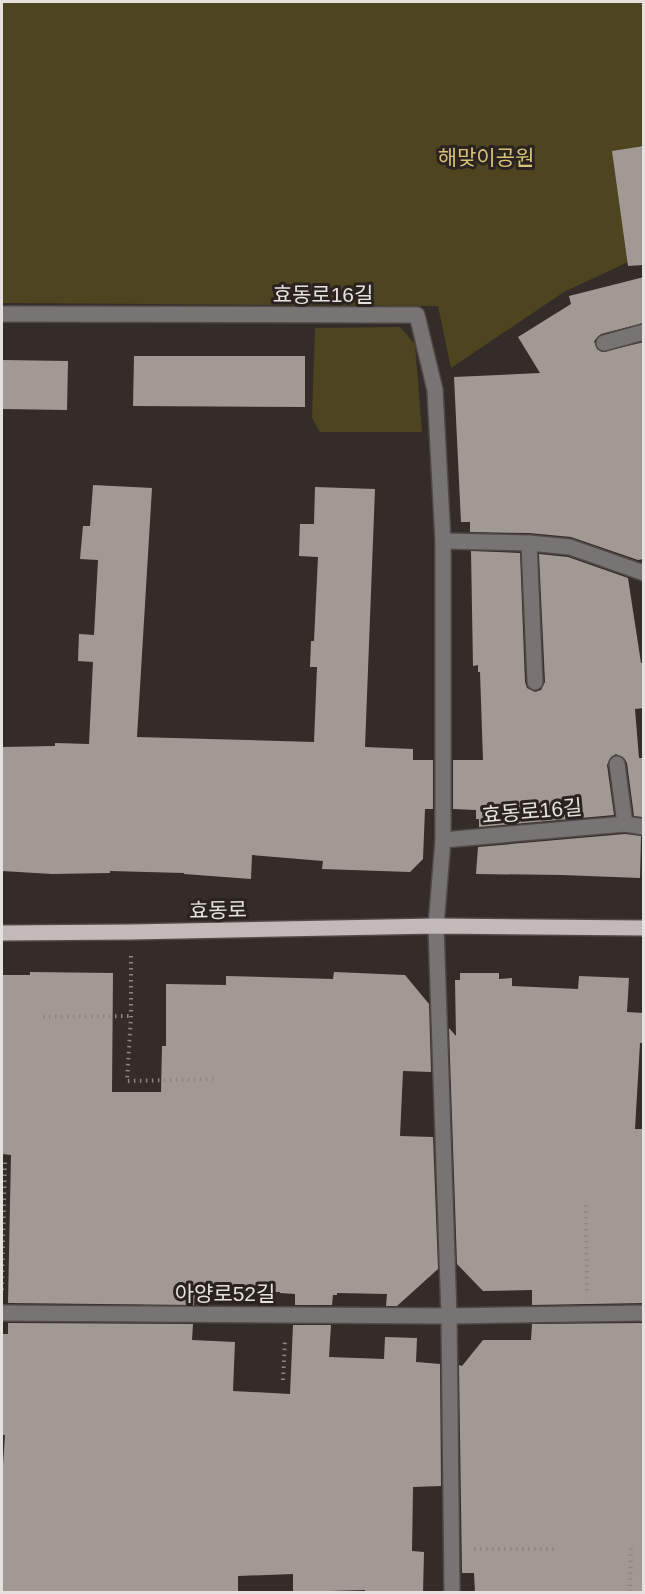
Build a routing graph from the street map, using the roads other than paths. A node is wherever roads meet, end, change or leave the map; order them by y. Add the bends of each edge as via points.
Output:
1 (2, 315) edge
2 (644, 332) edge
3 (604, 342) dead end
4 (443, 541) junction
5 (529, 543) junction
6 (644, 573) edge
7 (536, 682) dead end
8 (617, 764) dead end
9 (625, 824) junction
10 (644, 827) edge
11 (443, 840) junction
12 (436, 926) junction
13 (644, 928) edge
14 (2, 933) edge
15 (2, 1313) edge
16 (644, 1313) edge
17 (449, 1316) junction
18 (452, 1593) edge

1 - 4 street, 효동로16길 via 417,315 435,390
2 - 3 street
4 - 5 street
4 - 11 street, 효동로16길
5 - 6 street via 570,546
5 - 7 street
8 - 9 street
9 - 10 street, 효동로16길
9 - 11 street, 효동로16길
11 - 12 street, 효동로16길
12 - 13 main road, 효동로
12 - 14 main road, 효동로
12 - 17 street
15 - 17 street, 아양로52길
16 - 17 street, 아양로52길
17 - 18 street

